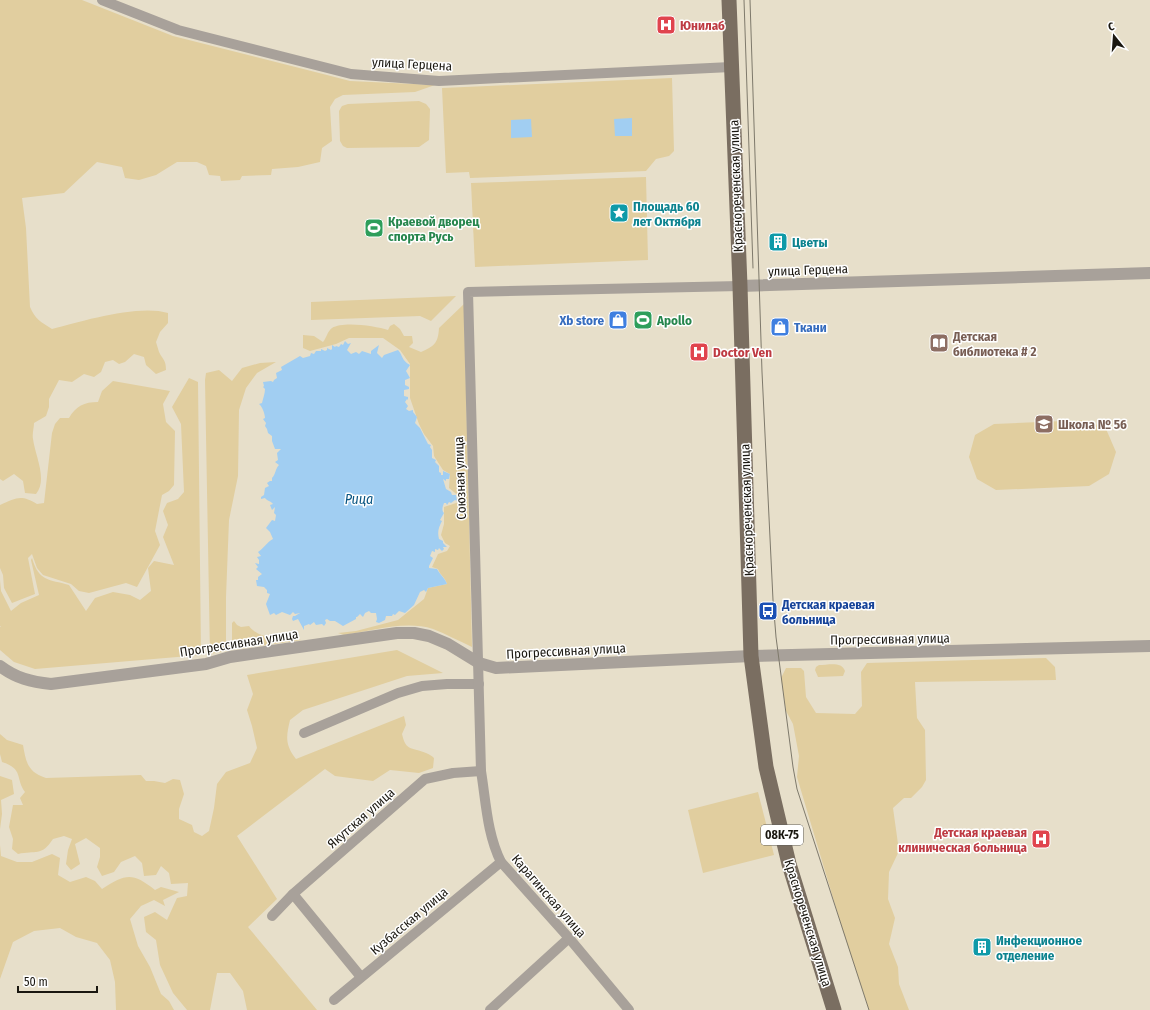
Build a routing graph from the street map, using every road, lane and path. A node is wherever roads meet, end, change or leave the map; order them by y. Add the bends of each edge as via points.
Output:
1 (102, 0) edge
2 (729, 0) edge
3 (730, 68) junction
4 (1150, 273) edge
5 (740, 286) junction
6 (468, 292) joint
7 (1150, 646) edge
8 (751, 656) junction
9 (479, 663) junction
10 (0, 666) edge
11 (479, 684) junction
12 (304, 733) dead end
13 (481, 771) junction
14 (501, 862) junction
15 (293, 894) junction
16 (272, 916) dead end
17 (569, 938) junction
18 (361, 977) junction
19 (334, 1000) dead end
20 (490, 1010) edge
21 (629, 1010) edge
22 (834, 1010) edge

1 - 3 street, улица Герцена via 178,30 351,74 439,81
2 - 3 main road, Краснореченская улица / 08К-75
3 - 5 main road, Краснореченская улица / 08К-75
4 - 5 street, улица Герцена
5 - 6 street, улица Герцена
5 - 8 main road, Краснореченская улица / 08К-75
6 - 9 street, Союзная улица
7 - 8 street, Прогрессивная улица
8 - 9 street, Прогрессивная улица via 496,668
8 - 22 main road, Краснореченская улица / 08К-75 via 766,767 789,864
9 - 10 street, Прогрессивная улица via 429,636 397,633 230,657 206,664 51,684 20,679
9 - 11 street, Карагинская улица
11 - 12 street via 422,686 398,693
11 - 13 street, Карагинская улица
13 - 14 street, Карагинская улица via 490,833
13 - 15 street, Якутская улица via 425,779
14 - 17 street, Карагинская улица
14 - 18 street, Кузбасская улица
15 - 16 street, Якутская улица
15 - 18 street
17 - 20 street
17 - 21 street, Карагинская улица
18 - 19 street, Кузбасская улица

